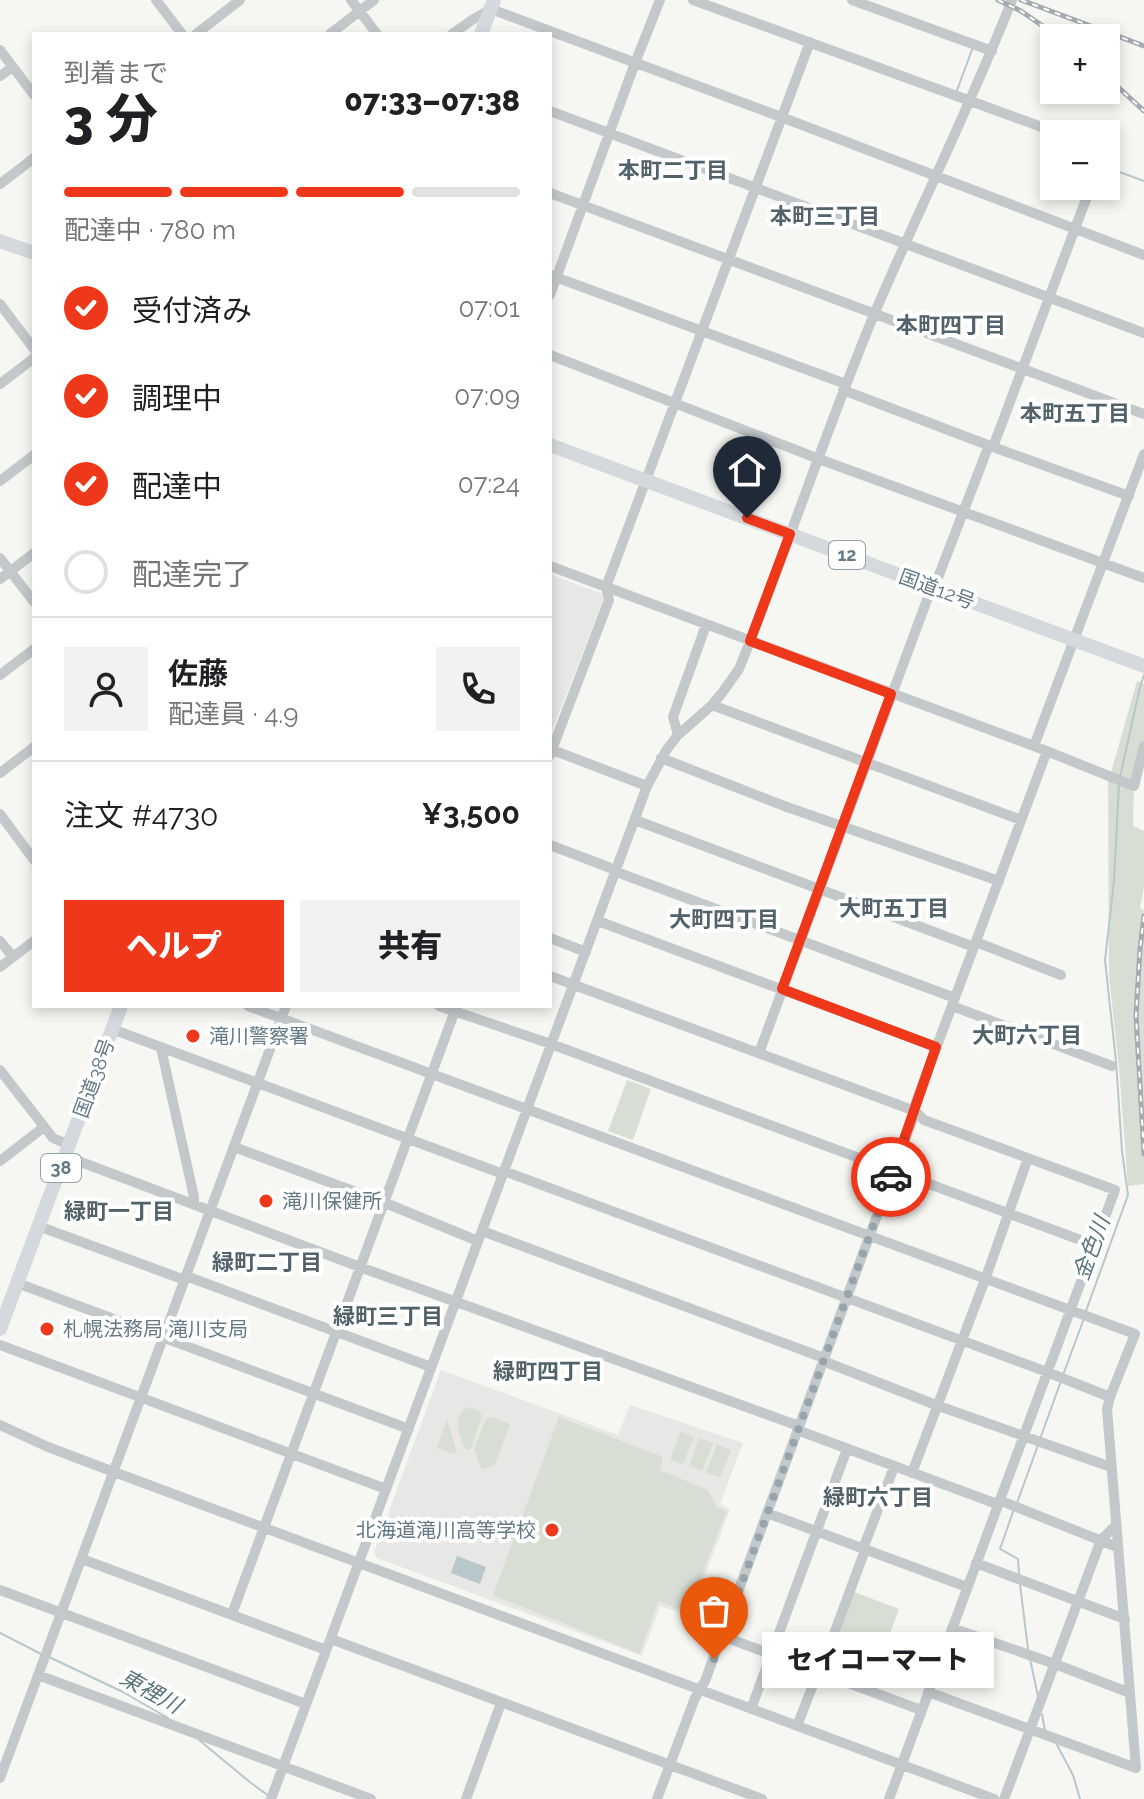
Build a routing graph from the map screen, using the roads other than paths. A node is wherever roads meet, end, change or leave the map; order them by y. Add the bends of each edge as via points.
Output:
1 (156, 0) edge
2 (240, 0) edge
3 (351, 0) edge
4 (374, 0) edge
5 (660, 0) edge
6 (693, 0) edge
7 (852, 0) edge
8 (1012, 0) edge
9 (492, 5) edge
10 (360, 11) junction
11 (180, 32) edge
12 (199, 32) edge
13 (333, 32) edge
14 (376, 32) edge
15 (455, 32) edge
16 (482, 32) edge
17 (810, 42) junction
18 (0, 50) edge
19 (992, 51) junction
20 (635, 63) junction
21 (13, 67) junction
22 (0, 76) edge
23 (32, 92) edge
24 (969, 101) junction
25 (552, 112) edge
26 (781, 117) junction
27 (1040, 126) edge
28 (610, 133) junction
29 (32, 160) edge
30 (936, 175) junction
31 (0, 184) edge
32 (755, 189) junction
33 (552, 194) edge
34 (1086, 200) edge
35 (583, 205) junction
36 (1075, 229) junction
37 (0, 241) edge
38 (905, 245) junction
39 (32, 252) edge
40 (1144, 255) edge
41 (728, 260) junction
42 (553, 276) edge
43 (1049, 297) junction
44 (0, 304) edge
45 (875, 314) junction
46 (701, 331) junction
47 (1144, 333) edge
48 (32, 346) edge
49 (552, 356) edge
50 (32, 360) edge
51 (1023, 370) junction
52 (0, 384) edge
53 (844, 387) junction
54 (675, 402) junction
55 (1144, 414) edge
56 (552, 446) edge
57 (991, 446) junction
58 (1144, 454) edge
59 (32, 457) edge
60 (819, 459) junction
61 (0, 481) edge
62 (646, 481) junction
63 (1129, 496) junction
64 (964, 512) junction
65 (790, 534) junction
66 (32, 554) edge
67 (0, 558) edge
68 (1102, 563) junction
69 (552, 567) edge
70 (10, 571) junction
71 (1144, 578) edge
72 (0, 579) edge
73 (606, 587) junction
74 (934, 588) junction
75 (32, 599) edge
76 (706, 625) junction
77 (1075, 640) junction
78 (750, 641) junction
79 (32, 651) edge
80 (1144, 666) edge
81 (0, 675) edge
82 (891, 694) junction
83 (712, 705) junction
84 (678, 735) junction
85 (1034, 746) junction
86 (1144, 746) edge
87 (552, 748) edge
88 (32, 749) edge
89 (552, 751) edge
90 (1047, 751) junction
91 (661, 758) junction
92 (866, 763) junction
93 (0, 773) edge
94 (647, 786) junction
95 (0, 814) edge
96 (635, 820) junction
97 (1021, 820) junction
98 (843, 826) junction
99 (30, 846) edge
100 (552, 846) edge
101 (615, 871) junction
102 (999, 881) junction
103 (819, 888) junction
104 (598, 921) junction
105 (552, 939) edge
106 (800, 940) junction
107 (0, 941) edge
108 (32, 943) edge
109 (975, 944) junction
110 (586, 952) junction
111 (13, 957) junction
112 (0, 967) edge
113 (1061, 975) dead end
114 (552, 977) edge
115 (573, 984) junction
116 (782, 989) junction
117 (953, 1002) junction
118 (120, 1008) edge
119 (254, 1008) edge
120 (285, 1008) edge
121 (456, 1009) edge
122 (281, 1018) junction
123 (112, 1029) junction
124 (551, 1044) junction
125 (936, 1047) junction
126 (161, 1048) junction
127 (759, 1053) junction
128 (1112, 1066) dead end
129 (0, 1070) edge
130 (431, 1074) junction
131 (257, 1083) junction
132 (528, 1108) junction
133 (915, 1111) junction
134 (44, 1127) junction
135 (407, 1139) junction
136 (234, 1147) junction
137 (67, 1150) junction
138 (1028, 1158) junction
139 (0, 1161) edge
140 (894, 1171) junction
141 (504, 1172) junction
142 (383, 1202) junction
143 (194, 1204) junction
144 (210, 1210) junction
145 (1008, 1214) junction
146 (38, 1226) junction
147 (870, 1235) junction
148 (480, 1236) junction
149 (1094, 1245) junction
150 (360, 1267) junction
151 (986, 1277) junction
152 (185, 1278) junction
153 (17, 1283) junction
154 (846, 1299) junction
155 (456, 1301) junction
156 (1070, 1309) junction
157 (1, 1323) edge
158 (335, 1332) junction
159 (163, 1337) junction
160 (960, 1340) junction
161 (0, 1345) edge
162 (824, 1360) junction
163 (431, 1367) junction
164 (1047, 1372) junction
165 (312, 1393) junction
166 (141, 1397) junction
167 (1110, 1397) junction
168 (936, 1405) junction
169 (0, 1425) edge
170 (798, 1428) junction
171 (409, 1429) junction
172 (1023, 1436) junction
173 (847, 1449) junction
174 (290, 1454) junction
175 (894, 1467) junction
176 (1111, 1467) junction
177 (113, 1472) junction
178 (912, 1473) junction
179 (386, 1489) junction
180 (998, 1502) junction
181 (767, 1513) junction
182 (1116, 1525) junction
183 (263, 1527) junction
184 (816, 1531) junction
185 (1101, 1540) junction
186 (1117, 1547) junction
187 (864, 1549) junction
188 (82, 1559) junction
189 (358, 1563) junction
190 (976, 1563) junction
191 (967, 1587) junction
192 (0, 1590) edge
193 (1078, 1601) junction
194 (61, 1613) junction
195 (232, 1614) junction
196 (1125, 1619) junction
197 (952, 1628) junction
198 (722, 1636) junction
199 (328, 1644) junction
200 (771, 1655) junction
201 (1055, 1664) junction
202 (819, 1672) junction
203 (38, 1675) junction
204 (700, 1691) junction
205 (928, 1692) junction
206 (1130, 1693) junction
207 (501, 1703) junction
208 (306, 1704) junction
209 (751, 1709) junction
210 (921, 1710) junction
211 (797, 1726) junction
212 (1032, 1729) junction
213 (670, 1765) junction
214 (901, 1765) junction
215 (283, 1767) junction
216 (0, 1778) edge
217 (271, 1799) edge
218 (371, 1799) edge
219 (466, 1799) edge
220 (657, 1799) edge
221 (762, 1799) edge
222 (889, 1799) edge
223 (994, 1799) edge
224 (1004, 1799) edge

1 - 11 street
2 - 12 street
3 - 10 street
4 - 10 street
5 - 20 street
6 - 17 street
7 - 19 street
8 - 19 street
9 - 15 street
9 - 16 highway
9 - 20 street
10 - 13 street
10 - 14 street
17 - 24 street
17 - 26 street
18 - 21 street
19 - 24 street
20 - 26 street
20 - 28 street
21 - 22 street
21 - 23 street
24 - 27 street
24 - 30 street
25 - 28 street
26 - 30 street
26 - 32 street
28 - 32 street
28 - 35 street
29 - 31 street
30 - 36 street
30 - 38 street
32 - 38 street
32 - 41 street
33 - 35 street
34 - 36 street
35 - 41 street
35 - 42 street
36 - 40 street
36 - 43 street
37 - 39 highway
38 - 43 street
38 - 45 street
41 - 45 street
41 - 46 street
42 - 46 street
43 - 47 street
43 - 51 street
44 - 48 street
45 - 51 street
45 - 53 street
46 - 53 street
46 - 54 street
49 - 54 street
50 - 52 street
51 - 55 street
51 - 57 street
53 - 57 street
53 - 60 street
54 - 60 street
54 - 62 street
56 - 62 highway, 国道12号 / 12
57 - 63 street
57 - 64 street
58 - 63 street
59 - 61 street
60 - 64 street
60 - 65 street
62 - 65 highway, 国道12号 / 12
62 - 73 street
63 - 68 street
64 - 68 street
64 - 74 street
65 - 74 highway, 国道12号 / 12
65 - 78 street
66 - 70 street
67 - 70 street
68 - 71 street
68 - 77 street
69 - 73 street
70 - 72 street
70 - 75 street
73 - 76 street
73 - 87 street via 609,600
74 - 77 highway, 国道12号 / 12
74 - 82 street
76 - 78 street
76 - 84 street via 673,717
77 - 80 highway, 国道12号 / 12
77 - 85 street
78 - 82 street
78 - 83 street via 739,669
79 - 81 street
82 - 85 street
82 - 92 street
83 - 84 street
83 - 92 street
84 - 91 street
85 - 90 street
86 - 90 street via 1134,786
88 - 93 street
89 - 94 street
90 - 97 street
91 - 94 street
91 - 98 street
92 - 97 street
92 - 98 street
94 - 96 street
95 - 99 street
96 - 101 street
96 - 103 street
97 - 102 street
98 - 102 street
98 - 103 street
100 - 101 street
101 - 104 street
101 - 106 street
102 - 109 street
103 - 106 street
103 - 109 street
104 - 110 street
104 - 116 street
105 - 110 street
106 - 116 street
106 - 117 street
107 - 111 street
108 - 111 street
109 - 113 street
109 - 117 street
110 - 115 street
111 - 112 street
114 - 115 street
115 - 124 street
115 - 127 street
116 - 125 street
116 - 127 street
117 - 125 street
117 - 128 street
118 - 123 highway, 国道38号 / 38
119 - 122 street
120 - 122 street
121 - 124 street
121 - 130 street
122 - 130 street
122 - 131 street
123 - 126 street
123 - 137 highway, 国道38号 / 38
124 - 132 street
124 - 140 street
125 - 133 street
126 - 131 street
126 - 143 street
127 - 133 street
129 - 134 street
130 - 132 street
130 - 135 street
131 - 135 street
131 - 136 street
132 - 141 street
132 - 147 street
133 - 138 street via 924,1120
133 - 140 street
134 - 137 street
134 - 139 street
135 - 141 street
135 - 142 street
136 - 142 street
136 - 144 street
137 - 143 street
137 - 146 highway, 国道38号 / 38
138 - 145 street
138 - 149 street via 1115,1190
140 - 145 street
140 - 147 street
141 - 148 street
141 - 154 street
142 - 148 street
142 - 150 street
143 - 144 street
144 - 150 street
144 - 152 street
145 - 149 street
145 - 151 street
146 - 152 street
146 - 153 highway, 国道38号 / 38
147 - 151 street
147 - 154 street
148 - 155 street
148 - 162 street
149 - 156 street
150 - 155 street
150 - 158 street
151 - 156 street
151 - 160 street
152 - 158 street
152 - 159 street
153 - 157 highway, 国道38号 / 38
153 - 159 street
154 - 160 street
154 - 162 street
155 - 163 street
155 - 170 street
156 - 164 street
156 - 167 street via 1135,1334
158 - 163 street
158 - 165 street
159 - 165 street
159 - 166 street
160 - 164 street
160 - 168 street
161 - 166 street
162 - 168 street
162 - 170 street
163 - 171 street
164 - 167 street
164 - 172 street
165 - 171 street
165 - 174 street
166 - 174 street
166 - 177 street
167 - 176 street
168 - 172 street
168 - 178 street
169 - 177 street
170 - 173 street
170 - 181 street
171 - 179 street
172 - 176 street
172 - 180 street
173 - 175 street
173 - 184 street
174 - 179 street
174 - 183 street
175 - 178 street
175 - 187 street
176 - 182 street
177 - 183 street
177 - 188 street
178 - 180 street
179 - 189 street
180 - 185 street
180 - 190 street
181 - 184 street
181 - 198 street
182 - 185 street
182 - 186 street
183 - 189 street
183 - 195 street
184 - 187 street
184 - 200 street
185 - 186 street
185 - 193 street
186 - 196 street
187 - 191 street
187 - 202 street
188 - 194 street
188 - 195 street
189 - 199 street
189 - 204 street
190 - 191 street
190 - 193 street
191 - 197 street
192 - 194 street
193 - 196 street
193 - 201 street
194 - 203 street
194 - 208 street
195 - 199 street
196 - 206 street
197 - 201 street
197 - 205 street
198 - 200 street
198 - 204 street
199 - 207 street
199 - 208 street
200 - 202 street
200 - 209 street
201 - 206 street
201 - 212 street
202 - 210 street
202 - 211 street
203 - 215 street
203 - 216 street
204 - 209 street
204 - 213 street
205 - 210 street
205 - 212 street
206 - 212 street via 1136,1768
207 - 213 street
207 - 219 street
208 - 215 street
209 - 211 street
210 - 214 street
211 - 214 street
212 - 224 street
213 - 220 street
213 - 221 street
214 - 222 street
214 - 223 street
215 - 217 street
215 - 218 street

